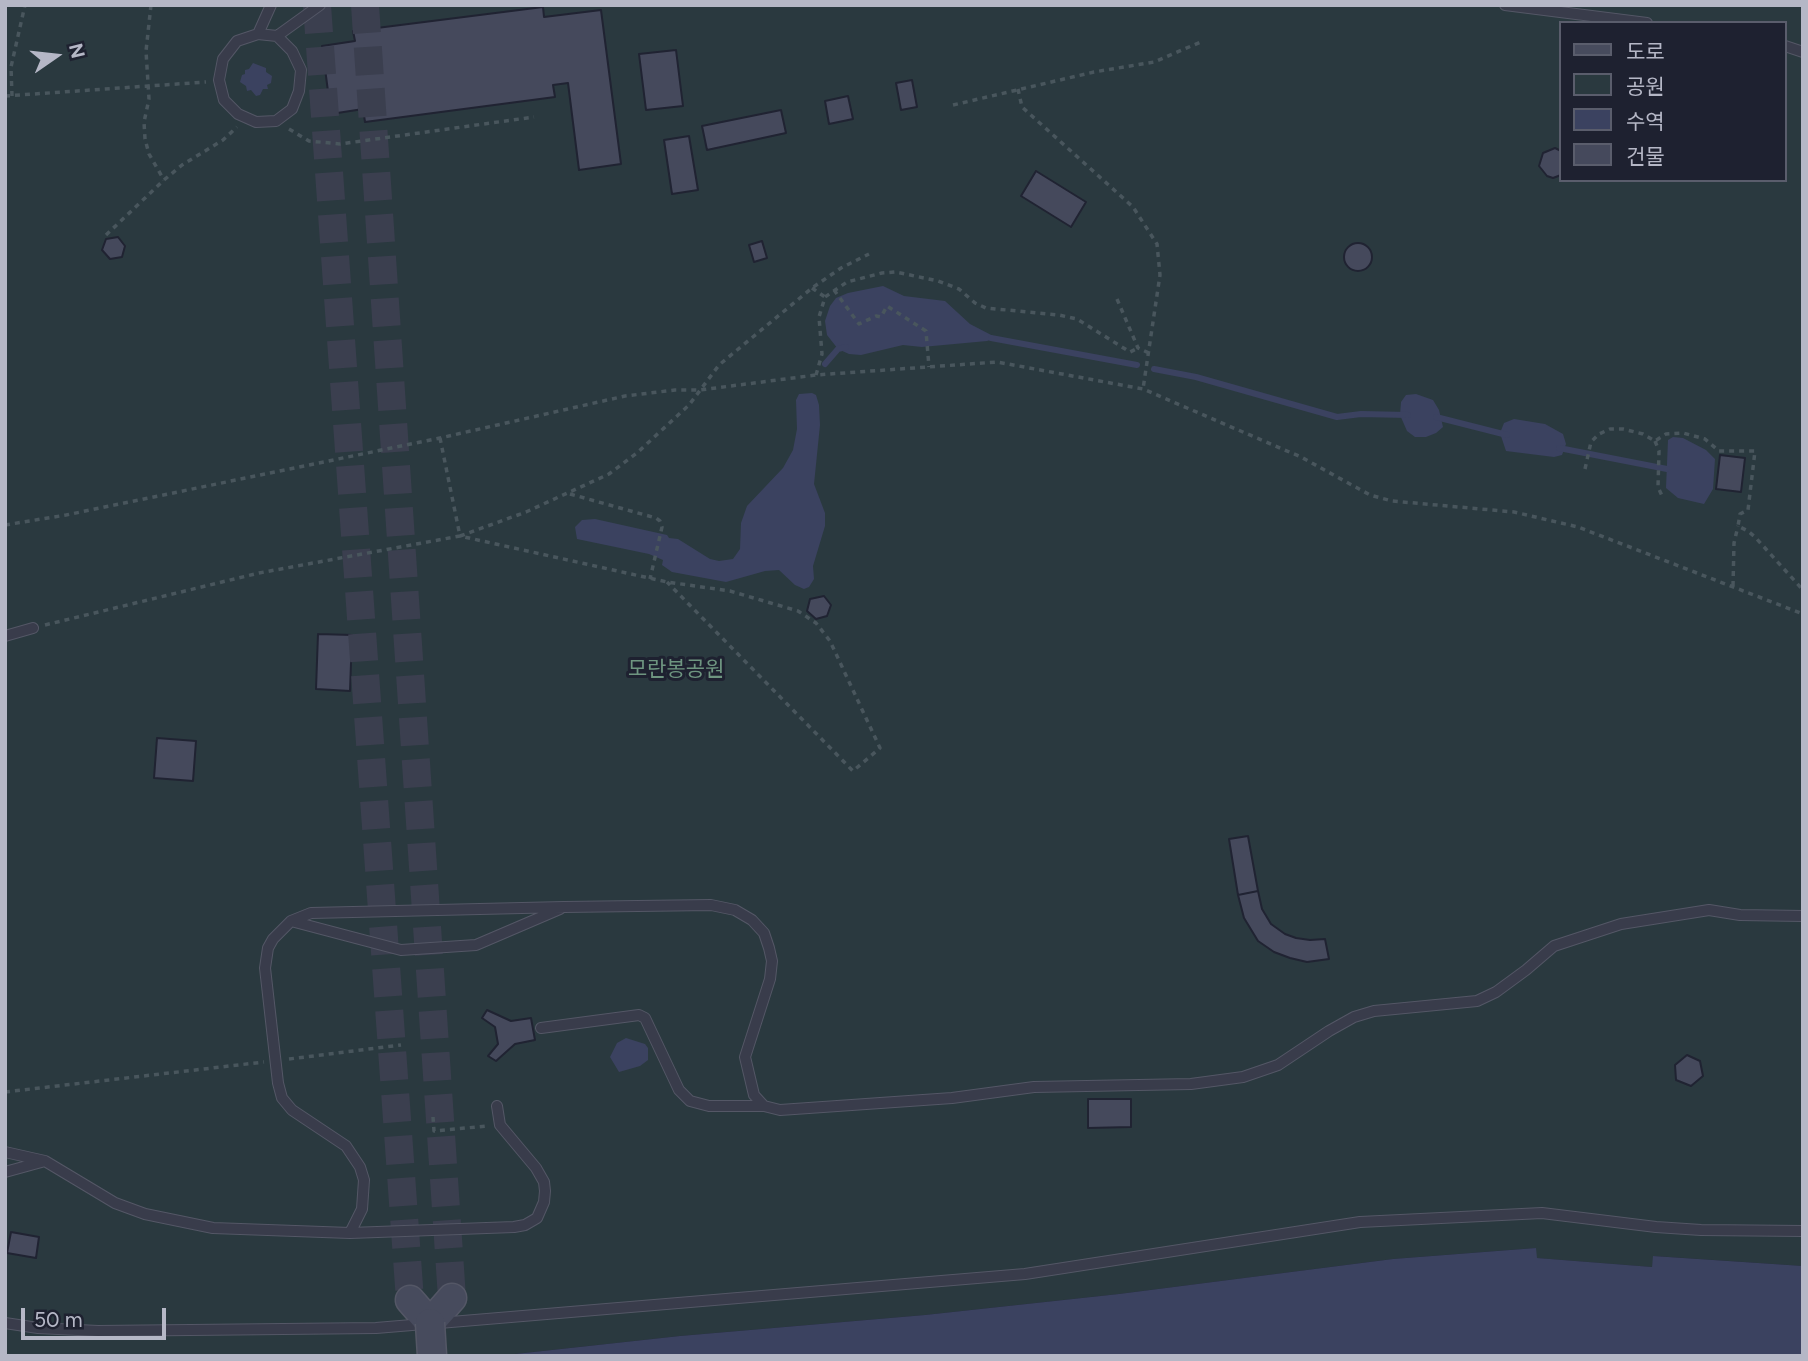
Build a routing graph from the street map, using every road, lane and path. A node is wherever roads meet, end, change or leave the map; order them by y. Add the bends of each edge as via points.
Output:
1 (25, 5) edge
2 (151, 5) edge
3 (271, 5) edge
4 (320, 5) edge
5 (1506, 5) edge
6 (1631, 21) edge
7 (258, 33) junction
8 (277, 36) junction
9 (1203, 41) dead end
10 (203, 82) dead end
11 (147, 86) junction
12 (1018, 89) junction
13 (5, 96) edge
14 (12, 96) junction
15 (953, 105) dead end
16 (534, 117) dead end
17 (246, 118) junction
18 (276, 121) junction
19 (164, 180) junction
20 (106, 235) dead end
21 (869, 254) dead end
22 (812, 288) junction
23 (835, 292) junction
24 (825, 298) junction
25 (1117, 299) dead end
26 (1138, 348) junction
27 (1149, 352) junction
28 (929, 367) junction
29 (816, 375) junction
30 (1143, 389) junction
31 (700, 390) junction
32 (440, 438) junction
33 (1655, 441) junction
34 (1585, 469) dead end
35 (568, 494) junction
36 (1663, 498) dead end
37 (5, 525) edge
38 (1738, 526) junction
39 (460, 536) junction
40 (650, 579) junction
41 (667, 582) junction
42 (1733, 586) junction
43 (1803, 590) edge
44 (1803, 614) edge
45 (33, 628) joint
46 (5, 636) edge
47 (564, 907) junction
48 (1803, 916) edge
49 (291, 921) junction
50 (541, 1028) dead end
51 (401, 1045) dead end
52 (295, 1058) dead end
53 (269, 1061) dead end
54 (5, 1092) edge
55 (497, 1106) dead end
56 (764, 1106) junction
57 (433, 1117) dead end
58 (500, 1125) junction
59 (5, 1152) edge
60 (45, 1161) junction
61 (5, 1172) edge
62 (1803, 1231) edge
63 (350, 1233) junction
64 (452, 1298) dead end
65 (410, 1300) tunnel mouth
66 (5, 1323) edge
67 (430, 1323) junction
68 (432, 1356) edge

1 - 14 path via 11,67
2 - 11 path
3 - 7 lane
4 - 8 lane
5 - 6 lane
7 - 8 lane
7 - 17 lane via 237,41 223,59 219,80 224,100
8 - 18 lane via 292,51 301,70 292,109
9 - 12 path via 1154,62
10 - 11 path
11 - 14 path
11 - 19 path via 145,139
12 - 15 path
12 - 27 path via 1022,107 1133,207 1157,244 1160,275
13 - 14 path
16 - 18 path via 340,144 309,141
17 - 18 lane
17 - 19 path via 223,140
19 - 20 path
21 - 22 path
22 - 24 path
22 - 31 path via 719,365
23 - 24 path
23 - 26 path via 847,282 896,272 959,289 986,308 1077,319 1130,352
23 - 28 path via 859,324 881,317 887,306 926,331
24 - 29 path via 819,317 822,354
25 - 26 path
26 - 27 path
27 - 30 path
28 - 29 path
28 - 30 path via 997,362
29 - 31 path
30 - 42 path via 1301,457 1370,495 1514,512 1578,527
31 - 32 path via 625,396
31 - 35 path via 638,452 609,474
32 - 37 path
32 - 39 path
33 - 34 path via 1623,429 1599,433 1591,442
33 - 36 path
33 - 38 path via 1666,434 1683,433 1706,439 1719,451 1755,451 1748,510 1740,514
35 - 39 path
35 - 40 path via 656,517 662,527
38 - 42 path
38 - 43 path via 1755,537
39 - 40 path
39 - 45 path via 259,573
40 - 41 path
41 - 41 path via 730,591 799,611 816,623 830,641 880,748 853,771
42 - 44 path
45 - 46 lane
47 - 49 lane via 311,913
47 - 49 lane via 476,946 416,951
47 - 56 lane via 711,905 735,910 752,920 764,933 772,961 745,1057 754,1095
48 - 56 lane via 1709,910 1574,938 1553,946 1496,992 1477,1001 1354,1017 1278,1065 1243,1077 1191,1084 1034,1087 813,1110
49 - 63 lane via 273,939 265,957 278,1083 292,1110 346,1146 360,1167 362,1209
50 - 56 lane via 639,1014 679,1090 690,1101 709,1106
51 - 52 path
53 - 54 path
55 - 58 lane
57 - 58 path via 434,1131
58 - 63 lane via 544,1182 544,1202 533,1221 514,1227
59 - 60 lane
60 - 61 lane
60 - 63 lane via 115,1203 166,1220 244,1230
62 - 66 lane via 1701,1230 1542,1213 1480,1214 1360,1222 1025,1273 460,1322 376,1328 98,1331
64 - 67 main road
65 - 67 main road
67 - 68 main road, bridge

